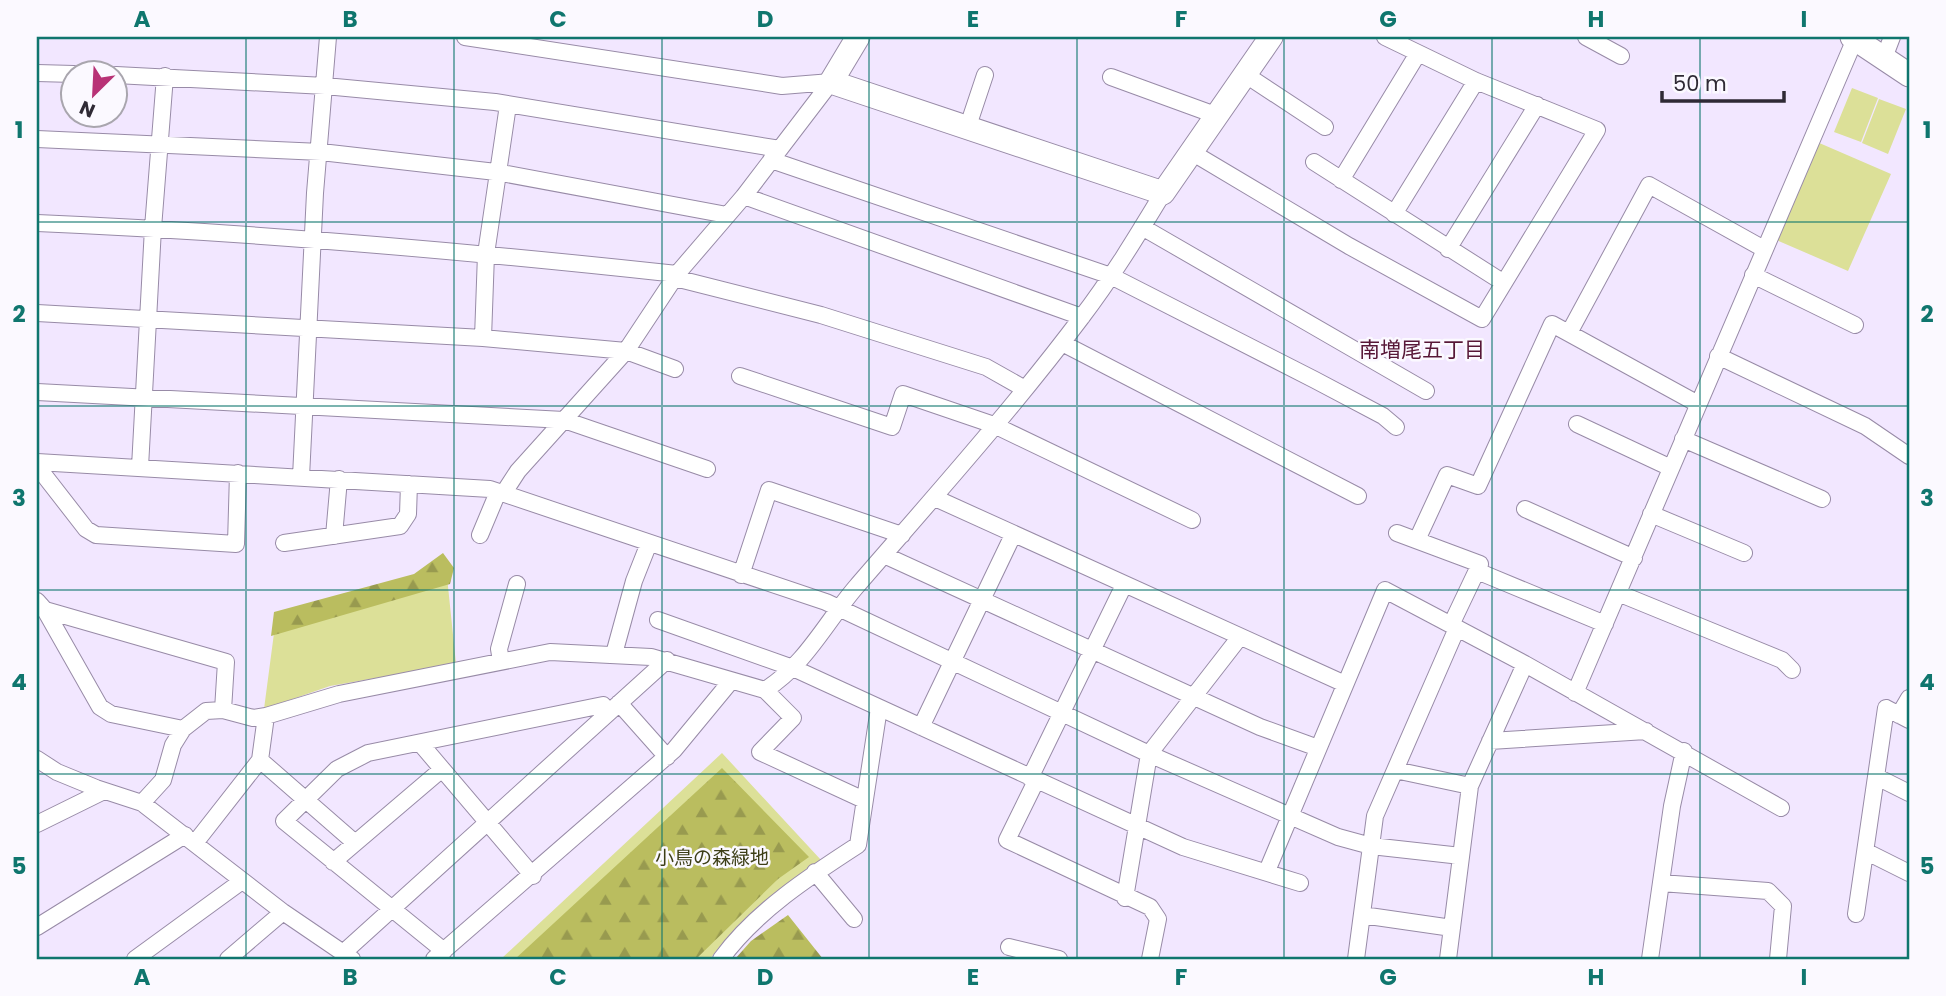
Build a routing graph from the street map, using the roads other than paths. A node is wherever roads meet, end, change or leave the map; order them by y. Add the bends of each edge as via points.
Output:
1 (328, 37) edge
2 (465, 37) edge
3 (858, 37) edge
4 (1271, 37) edge
5 (1385, 37) edge
6 (1586, 37) edge
7 (1853, 38) edge
8 (1888, 47) edge
9 (1417, 55) junction
10 (1621, 56) dead end
11 (37, 73) edge
12 (60, 74) edge
13 (130, 75) edge
14 (985, 75) dead end
15 (1246, 75) junction
16 (1909, 75) edge
17 (165, 76) junction
18 (1111, 77) dead end
19 (1476, 80) junction
20 (831, 82) junction
21 (325, 86) junction
22 (508, 104) junction
23 (1537, 105) junction
24 (1218, 117) junction
25 (968, 126) junction
26 (1325, 127) dead end
27 (37, 139) edge
28 (159, 142) junction
29 (321, 152) junction
30 (1193, 153) junction
31 (776, 155) junction
32 (1314, 162) dead end
33 (496, 172) junction
34 (1341, 180) junction
35 (1163, 193) junction
36 (744, 196) junction
37 (1394, 214) junction
38 (727, 215) junction
39 (37, 223) edge
40 (1142, 227) junction
41 (153, 228) junction
42 (313, 241) junction
43 (1448, 248) junction
44 (1764, 249) junction
45 (485, 254) junction
46 (1753, 275) junction
47 (676, 276) junction
48 (1111, 276) junction
49 (1504, 283) junction
50 (37, 313) edge
51 (1082, 317) junction
52 (147, 319) junction
53 (1854, 325) dead end
54 (308, 328) junction
55 (1569, 333) junction
56 (483, 338) junction
57 (1062, 343) junction
58 (626, 351) junction
59 (1718, 356) junction
60 (675, 369) dead end
61 (740, 376) dead end
62 (1025, 389) junction
63 (1426, 391) dead end
64 (37, 392) edge
65 (143, 399) junction
66 (1698, 404) junction
67 (305, 406) junction
68 (564, 420) junction
69 (1577, 424) dead end
70 (994, 425) junction
71 (1396, 426) dead end
72 (1683, 439) junction
73 (1909, 456) edge
74 (37, 464) edge
75 (140, 467) junction
76 (1671, 468) junction
77 (708, 469) dead end
78 (238, 473) junction
79 (302, 477) junction
80 (339, 479) junction
81 (409, 484) junction
82 (500, 493) junction
83 (1358, 496) dead end
84 (935, 498) junction
85 (1822, 499) dead end
86 (1525, 509) dead end
87 (1651, 514) junction
88 (1192, 520) dead end
89 (1397, 533) dead end
90 (480, 535) dead end
91 (902, 535) junction
92 (1013, 535) junction
93 (334, 536) junction
94 (1417, 540) junction
95 (284, 543) dead end
96 (649, 543) junction
97 (1744, 553) dead end
98 (884, 555) junction
99 (1634, 558) junction
100 (1477, 570) junction
101 (741, 575) junction
102 (517, 584) dead end
103 (1124, 584) junction
104 (1618, 593) junction
105 (982, 599) junction
106 (41, 605) edge
107 (838, 610) junction
108 (658, 620) dead end
109 (1605, 624) junction
110 (1454, 626) junction
111 (1239, 638) junction
112 (1092, 650) junction
113 (614, 654) junction
114 (667, 660) junction
115 (501, 661) junction
116 (951, 663) junction
117 (1525, 664) junction
118 (793, 668) junction
119 (1793, 670) dead end
120 (731, 681) junction
121 (1345, 684) junction
122 (765, 690) junction
123 (1576, 693) junction
124 (1194, 697) junction
125 (1909, 698) edge
126 (614, 708) junction
127 (879, 708) junction
128 (223, 710) junction
129 (1062, 713) junction
130 (266, 716) junction
131 (1904, 718) edge
132 (921, 727) junction
133 (183, 729) junction
134 (1646, 731) junction
135 (1490, 741) junction
136 (419, 743) junction
137 (1318, 748) junction
138 (1684, 751) junction
139 (1149, 754) junction
140 (667, 757) junction
141 (37, 759) edge
142 (260, 760) junction
143 (441, 770) junction
144 (1395, 770) junction
145 (1877, 777) junction
146 (1033, 779) junction
147 (1470, 786) junction
148 (104, 791) junction
149 (1909, 793) edge
150 (307, 798) junction
151 (864, 800) junction
152 (142, 803) junction
153 (1781, 808) dead end
154 (1290, 816) junction
155 (487, 822) junction
156 (37, 824) edge
157 (1139, 828) junction
158 (190, 839) junction
159 (354, 842) junction
160 (1371, 846) junction
161 (1867, 852) junction
162 (1461, 856) junction
163 (333, 862) junction
164 (1267, 871) junction
165 (814, 872) junction
166 (1909, 873) edge
167 (533, 876) junction
168 (242, 881) junction
169 (1300, 883) dead end
170 (1661, 883) junction
171 (1125, 898) junction
172 (389, 909) junction
173 (283, 912) junction
174 (1856, 914) dead end
175 (1362, 915) junction
176 (853, 919) dead end
177 (37, 927) edge
178 (1452, 928) junction
179 (1009, 947) dead end
180 (439, 955) edge
181 (347, 957) edge
182 (135, 959) edge
183 (228, 959) edge
184 (721, 959) edge
185 (1059, 959) edge
186 (1150, 959) edge
187 (1356, 959) edge
188 (1448, 959) edge
189 (1650, 959) edge
190 (1778, 959) edge

1 - 21 street
2 - 20 street via 782,86
3 - 20 street
4 - 15 street
5 - 9 street
6 - 10 street
7 - 8 street
7 - 44 street
8 - 16 street
9 - 19 street
9 - 34 street
11 - 12 street
13 - 17 street
14 - 25 street
15 - 24 street
15 - 26 street
17 - 21 street
17 - 28 street
18 - 24 street
19 - 23 street
19 - 37 street
20 - 25 street
20 - 31 street
21 - 22 street
21 - 29 street
22 - 31 street
22 - 33 street
23 - 43 street
23 - 49 street via 1597,130
24 - 30 street
25 - 35 street
27 - 28 street
28 - 29 street
28 - 41 street
29 - 33 street
29 - 42 street
30 - 35 street
30 - 49 street via 1482,319
31 - 36 street
31 - 48 street
32 - 34 street
33 - 38 street
33 - 45 street
34 - 37 street
35 - 40 street
36 - 38 street
36 - 51 street
37 - 43 street
38 - 47 street
39 - 41 street
40 - 48 street
40 - 63 street
41 - 42 street
41 - 52 street
42 - 45 street
42 - 54 street
43 - 49 street
44 - 46 street
44 - 55 street via 1650,186
45 - 47 street
45 - 56 street
46 - 53 street
46 - 59 street
47 - 58 street
47 - 62 street via 821,314 986,367
48 - 51 street
48 - 71 street
50 - 52 street
51 - 57 street
52 - 54 street
52 - 65 street
54 - 56 street
54 - 67 street
55 - 66 street
55 - 94 street via 1552,324 1478,486 1447,475
56 - 58 street
57 - 62 street
57 - 83 street
58 - 60 street
58 - 68 street
59 - 66 street
59 - 73 street via 1865,426
61 - 70 street via 892,426 903,394
62 - 70 street
64 - 65 street
65 - 67 street
65 - 75 street
66 - 72 street
67 - 68 street
67 - 79 street
68 - 77 street
68 - 82 street
69 - 76 street
70 - 84 street
70 - 88 street
72 - 76 street
72 - 85 street
74 - 75 street
74 - 78 street via 86,529 96,535 236,544
75 - 78 street
76 - 87 street
78 - 79 street
79 - 80 street
80 - 81 street
80 - 93 street
81 - 82 street
81 - 93 street via 408,514 400,526
82 - 90 street
82 - 96 street
84 - 91 street
84 - 92 street
86 - 99 street
87 - 97 street
87 - 99 street
89 - 94 street
91 - 98 street
91 - 101 street via 769,490
92 - 103 street
92 - 105 street
93 - 95 street
94 - 100 street via 1480,564
96 - 101 street
96 - 113 street
98 - 105 street
98 - 107 street
99 - 104 street
100 - 109 street
100 - 110 street
101 - 107 street
102 - 115 street via 499,649
103 - 111 street
103 - 112 street
104 - 109 street
104 - 119 street via 1782,660
105 - 112 street
105 - 116 street
106 - 128 street via 226,662
106 - 133 street via 100,707 111,714
107 - 116 street
107 - 118 street
108 - 118 street
109 - 123 street
110 - 117 street
110 - 121 street via 1385,590
110 - 144 street
111 - 121 street
111 - 124 street
112 - 124 street
112 - 129 street
113 - 114 street
113 - 115 street via 550,652
114 - 120 street
114 - 126 street
115 - 130 street via 339,694
116 - 129 street
116 - 132 street
117 - 123 street
117 - 135 street
118 - 122 street
118 - 127 street
120 - 122 street
120 - 140 street
121 - 137 street
122 - 151 street via 793,718 760,752
123 - 134 street
124 - 137 street
124 - 139 street
125 - 131 street
126 - 136 street via 603,705
126 - 140 street
126 - 155 street
127 - 132 street
127 - 151 street
128 - 130 street via 253,718
128 - 133 street via 206,710
129 - 139 street
129 - 146 street
130 - 142 street
131 - 145 street via 1886,708
132 - 146 street
133 - 152 street via 163,780
134 - 135 street
134 - 138 street
135 - 147 street
136 - 143 street
136 - 150 street via 368,753 337,769
137 - 154 street
138 - 153 street
138 - 170 street
139 - 154 street
139 - 157 street
140 - 167 street
141 - 148 street
142 - 150 street
142 - 158 street
143 - 155 street
143 - 159 street
144 - 147 street
144 - 160 street via 1376,816
145 - 149 street
145 - 161 street
146 - 157 street
146 - 171 street via 1007,840
147 - 162 street
148 - 152 street
148 - 156 street
150 - 159 street
150 - 163 street via 284,821
151 - 165 street via 858,845
152 - 158 street
154 - 160 street
154 - 164 street
155 - 167 street
155 - 172 street
157 - 164 street via 1183,847
157 - 171 street
158 - 168 street
158 - 177 street
159 - 163 street
160 - 162 street
160 - 175 street
161 - 166 street
161 - 174 street
162 - 178 street
163 - 172 street
164 - 169 street
165 - 176 street
165 - 184 street
167 - 180 street
168 - 173 street
168 - 182 street
170 - 189 street
170 - 190 street via 1768,891 1783,906
171 - 186 street via 1150,907 1158,919
172 - 180 street
172 - 181 street
173 - 181 street
173 - 183 street
175 - 178 street
175 - 187 street
178 - 188 street
179 - 185 street

